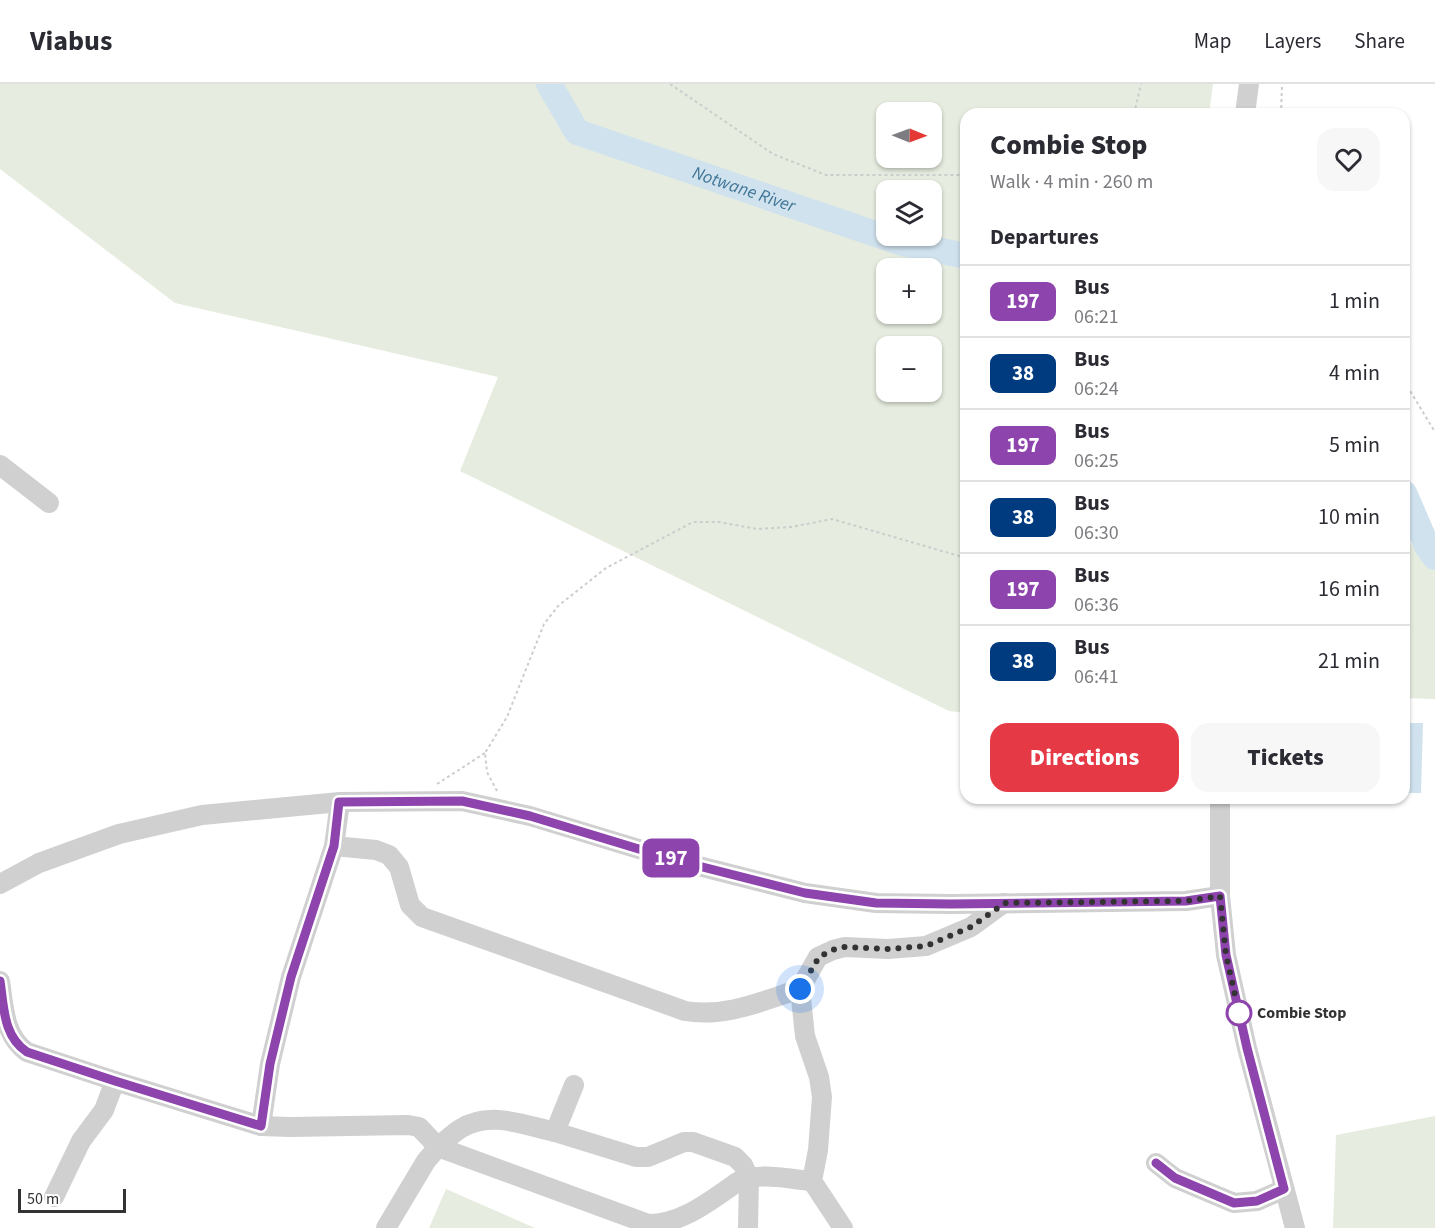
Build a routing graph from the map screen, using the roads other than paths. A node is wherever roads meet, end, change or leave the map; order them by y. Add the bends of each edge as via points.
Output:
1 (1249, 84) edge
2 (1246, 108) edge
3 (0, 465) edge
4 (49, 503) dead end
5 (339, 802) junction
6 (1220, 804) edge
7 (334, 846) junction
8 (0, 884) edge
9 (1220, 896) junction
10 (1005, 903) junction
11 (0, 981) edge
12 (800, 989) junction
13 (115, 1081) junction
14 (574, 1084) dead end
15 (261, 1126) junction
16 (555, 1132) junction
17 (438, 1147) junction
18 (1156, 1163) dead end
19 (749, 1178) junction
20 (812, 1182) junction
21 (1284, 1189) junction
22 (54, 1197) dead end
23 (386, 1228) edge
24 (748, 1228) edge
25 (843, 1228) edge
26 (1295, 1228) edge

1 - 2 street
3 - 4 street
5 - 7 street
5 - 8 street via 202,815 119,834 39,862
5 - 10 street via 462,801 805,893 876,903
6 - 9 street
7 - 12 street via 389,855 399,867 410,905 422,917 685,1011 729,1011
7 - 15 street via 291,977 270,1064
9 - 10 street via 1186,901
9 - 21 street via 1226,955
10 - 12 street via 971,927 926,946 832,950 819,957
11 - 13 street via 10,1034 20,1047
12 - 20 street via 805,1036 822,1097 819,1150
13 - 15 street
13 - 22 street via 104,1110 81,1141
14 - 16 street
15 - 17 street via 414,1125
16 - 17 street via 503,1119 483,1119 460,1128
16 - 19 street via 642,1158 684,1142 701,1143 735,1157
17 - 19 street via 648,1224 684,1217
17 - 23 street
18 - 21 street via 1175,1178 1234,1203 1257,1201
19 - 20 street
19 - 24 street
20 - 25 street
21 - 26 street

